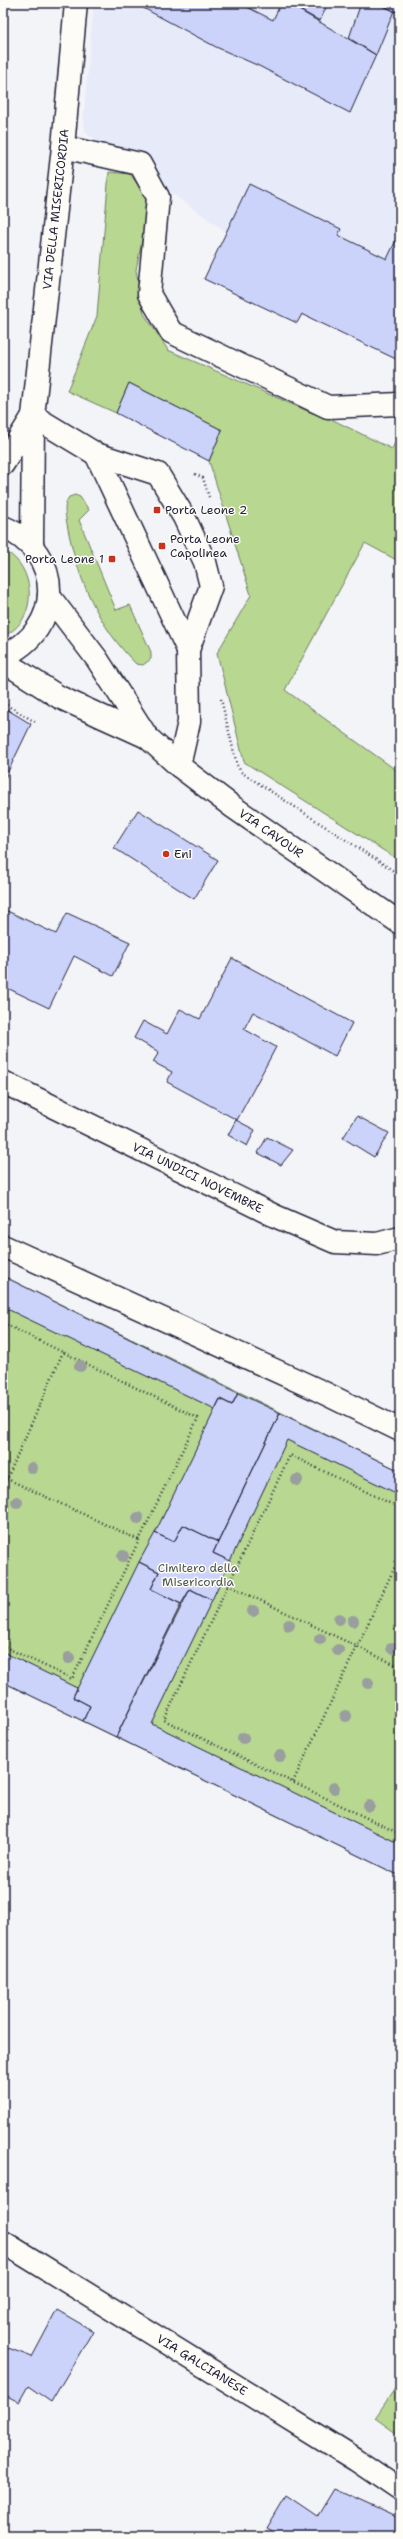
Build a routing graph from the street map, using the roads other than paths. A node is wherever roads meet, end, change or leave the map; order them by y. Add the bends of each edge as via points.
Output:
1 (76, 3) edge
2 (63, 146) junction
3 (400, 404) edge
4 (33, 416) junction
5 (96, 454) junction
6 (3, 464) edge
7 (3, 526) edge
8 (32, 545) junction
9 (49, 596) junction
10 (188, 650) junction
11 (3, 656) edge
12 (3, 661) edge
13 (147, 737) junction
14 (179, 766) junction
15 (400, 923) edge
16 (3, 1082) edge
17 (400, 1238) edge
18 (3, 1246) edge
19 (400, 1430) edge
20 (3, 2242) edge
21 (400, 2490) edge

1 - 2 street, VIA DELLA MISERICORDIA
2 - 3 street via 140,164 158,197 149,294 171,332 328,407
2 - 4 street, VIA DELLA MISERICORDIA
4 - 5 street
4 - 6 street, VIA DELLA MISERICORDIA
4 - 8 street, VIA DELLA MISERICORDIA
5 - 10 street
5 - 10 street via 158,474 184,517 204,562 211,586
7 - 8 street via 17,532
8 - 9 street via 42,560 48,578
9 - 11 street via 45,617 34,635 18,650
9 - 13 street, VIA CAVOUR via 97,659
10 - 14 street via 189,722
12 - 13 street, VIA CAVOUR via 59,697
13 - 14 street, VIA CAVOUR
14 - 15 street, VIA CAVOUR via 233,807
16 - 17 street, VIA UNDICI NOVEMBRE via 275,1216 335,1242 378,1244
18 - 19 street
20 - 21 street, VIA GALCIANESE via 356,2460

